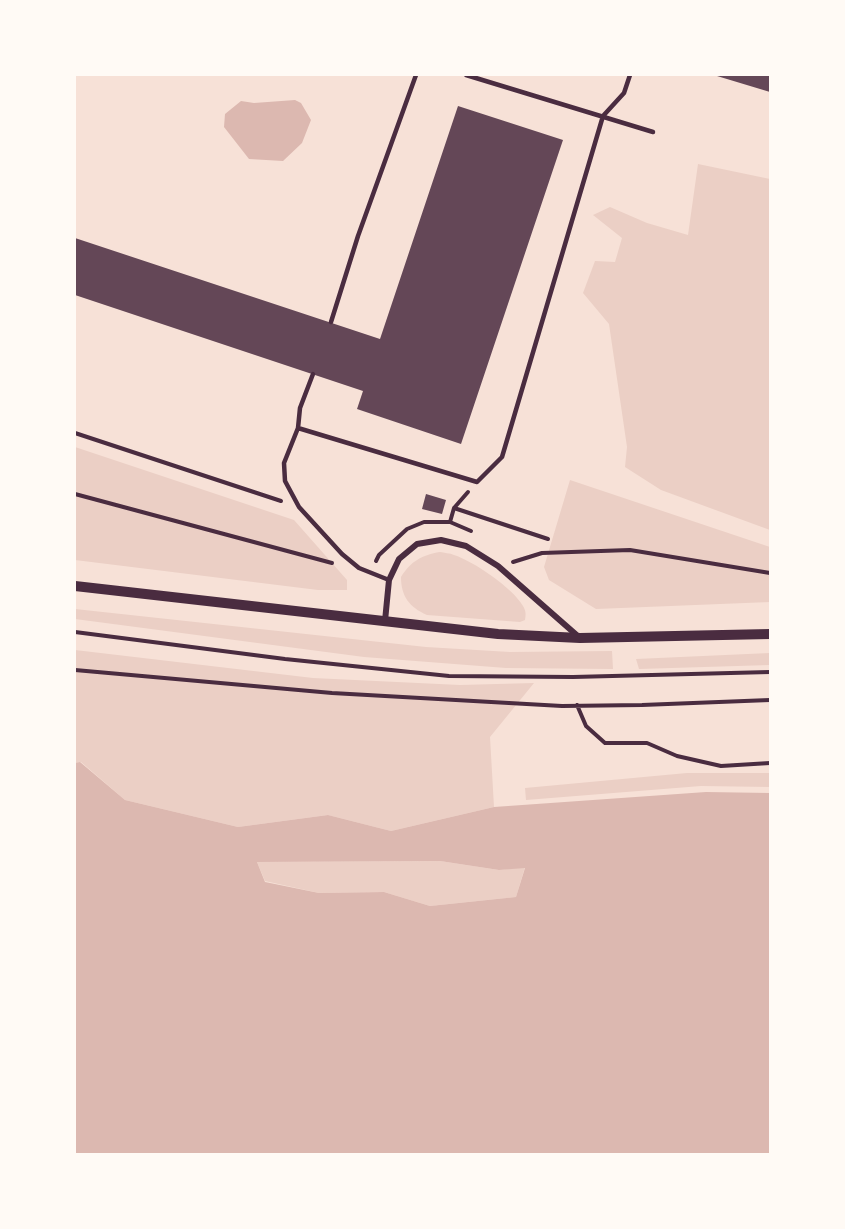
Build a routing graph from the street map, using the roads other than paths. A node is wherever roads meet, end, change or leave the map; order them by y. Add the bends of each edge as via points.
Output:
1 (416, 75) edge
2 (466, 75) edge
3 (630, 75) edge
4 (603, 116) junction
5 (653, 132) dead end
6 (331, 322) dead end
7 (313, 374) dead end
8 (298, 428) junction
9 (389, 580) junction
10 (75, 586) edge
11 (385, 621) junction
12 (770, 634) edge
13 (580, 638) junction

1 - 6 lane
2 - 4 lane
3 - 4 lane via 624,93
4 - 5 lane
4 - 8 lane via 502,457 477,482
7 - 8 lane via 300,408
8 - 9 lane via 285,463 285,482 299,507 358,568
9 - 11 street
9 - 13 street via 399,558 417,544 441,540 466,546 498,566
10 - 11 street
11 - 13 street via 498,634
12 - 13 street

